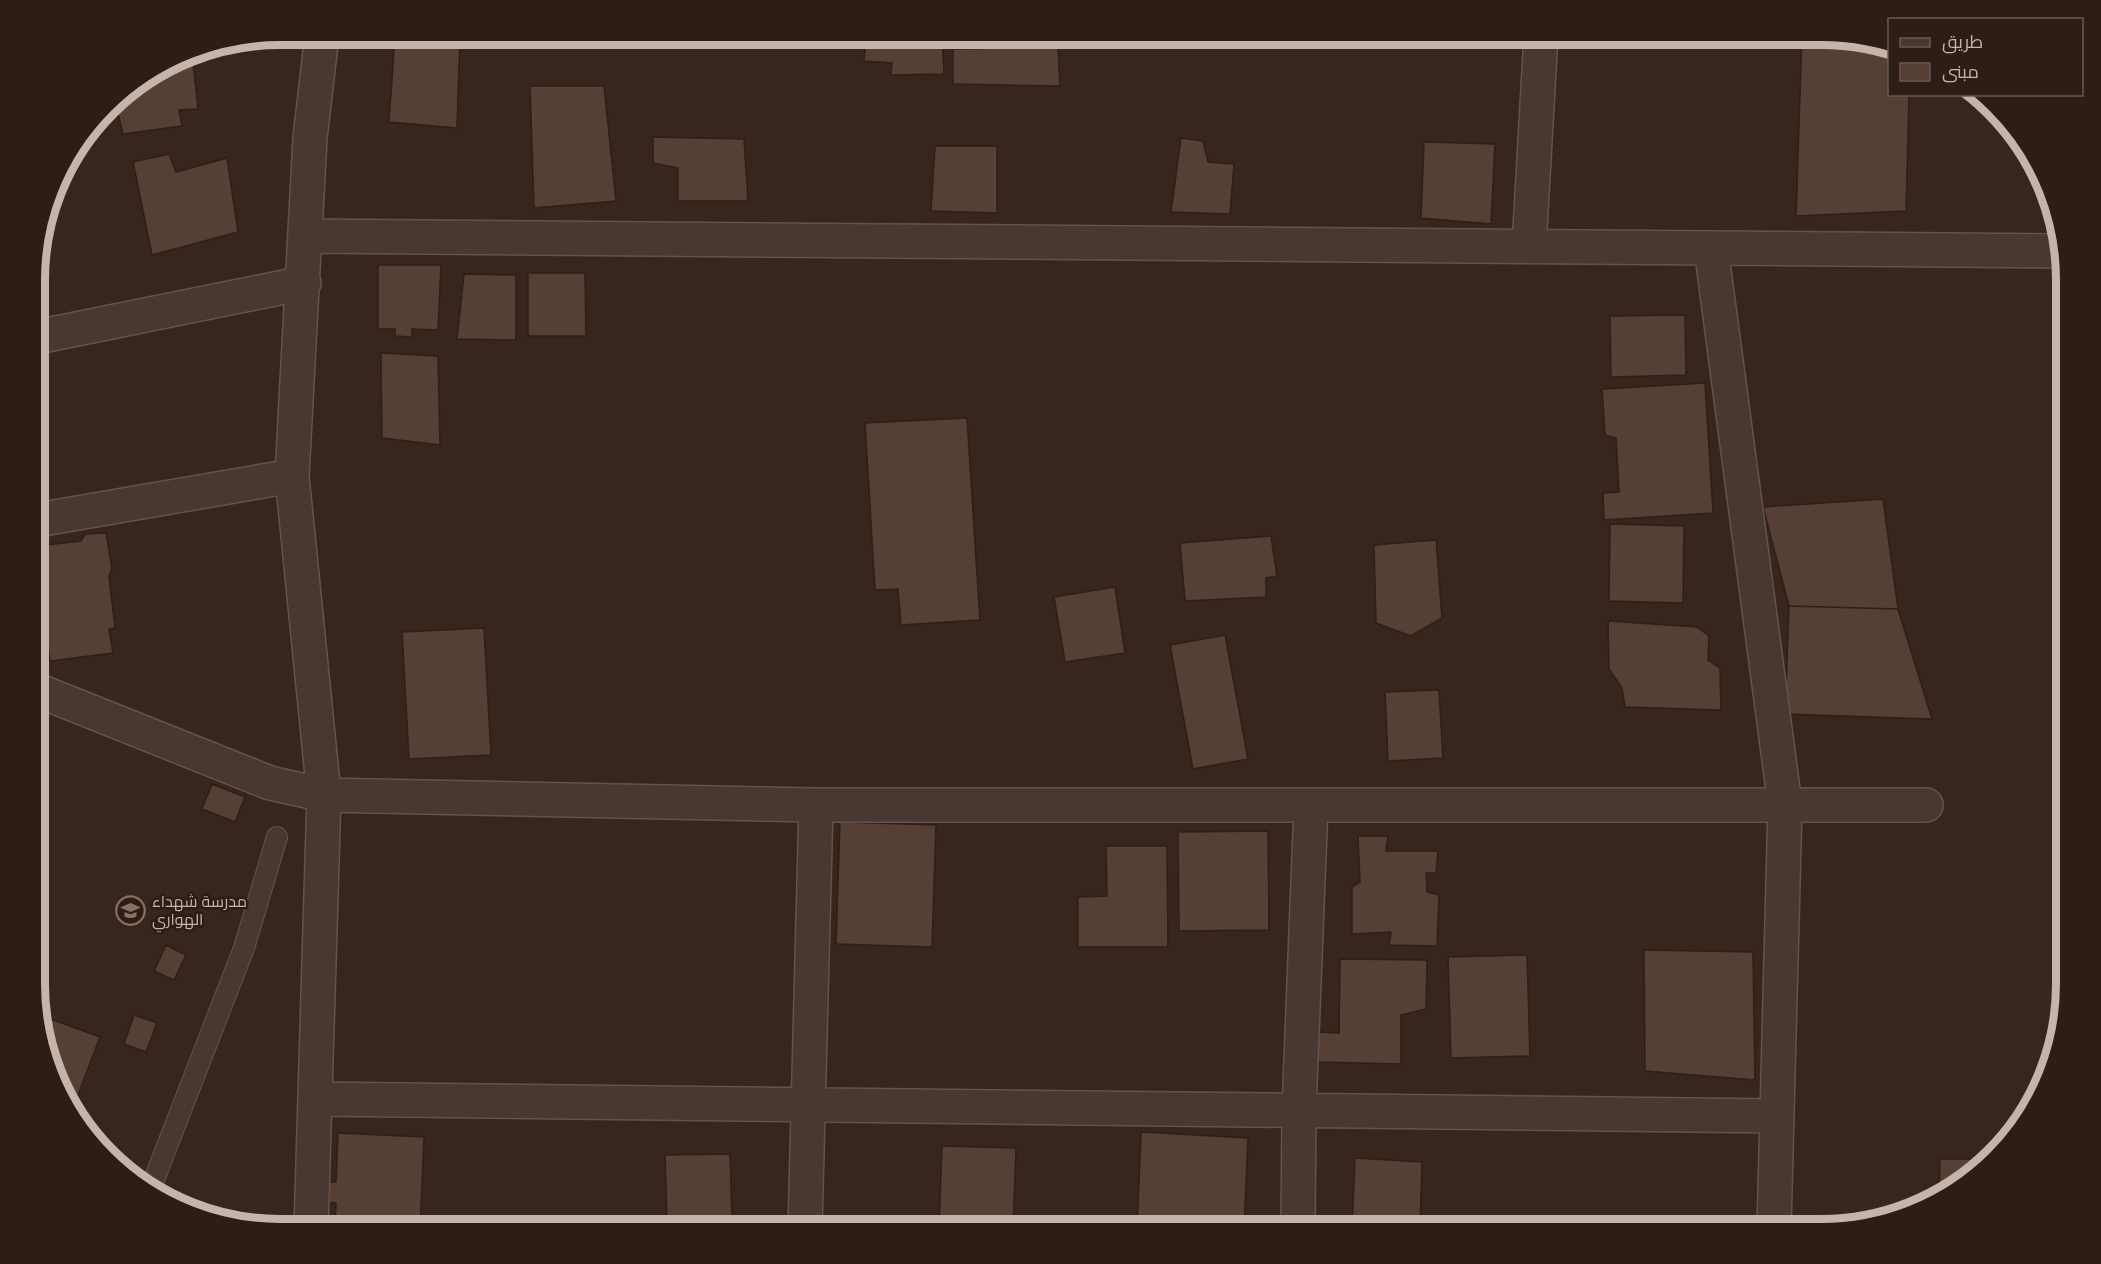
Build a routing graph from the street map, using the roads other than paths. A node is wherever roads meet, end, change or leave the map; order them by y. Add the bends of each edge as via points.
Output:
1 (321, 45) edge
2 (1540, 45) edge
3 (307, 236) junction
4 (1529, 247) junction
5 (1711, 248) junction
6 (2054, 251) edge
7 (304, 283) junction
8 (45, 336) edge
9 (292, 476) junction
10 (45, 519) edge
11 (45, 693) edge
12 (324, 795) junction
13 (816, 805) junction
14 (1311, 805) junction
15 (1785, 805) junction
16 (1926, 805) dead end
17 (277, 837) dead end
18 (316, 1099) junction
19 (810, 1104) junction
20 (1299, 1110) junction
21 (1778, 1116) junction
22 (153, 1182) edge
23 (311, 1219) edge
24 (805, 1219) edge
25 (1298, 1219) edge
26 (1774, 1219) edge

1 - 3 street via 310,138
2 - 4 street
3 - 4 street
3 - 7 street
4 - 5 street
5 - 6 street
5 - 15 street
7 - 8 street
7 - 9 street
9 - 10 street
9 - 12 street
11 - 12 street via 270,783
12 - 13 street
12 - 18 street
13 - 14 street
13 - 19 street
14 - 15 street
14 - 20 street
15 - 16 street
15 - 21 street
17 - 22 lane via 244,948
18 - 19 street
18 - 23 street
19 - 20 street
19 - 24 street
20 - 21 street
20 - 25 street
21 - 26 street

